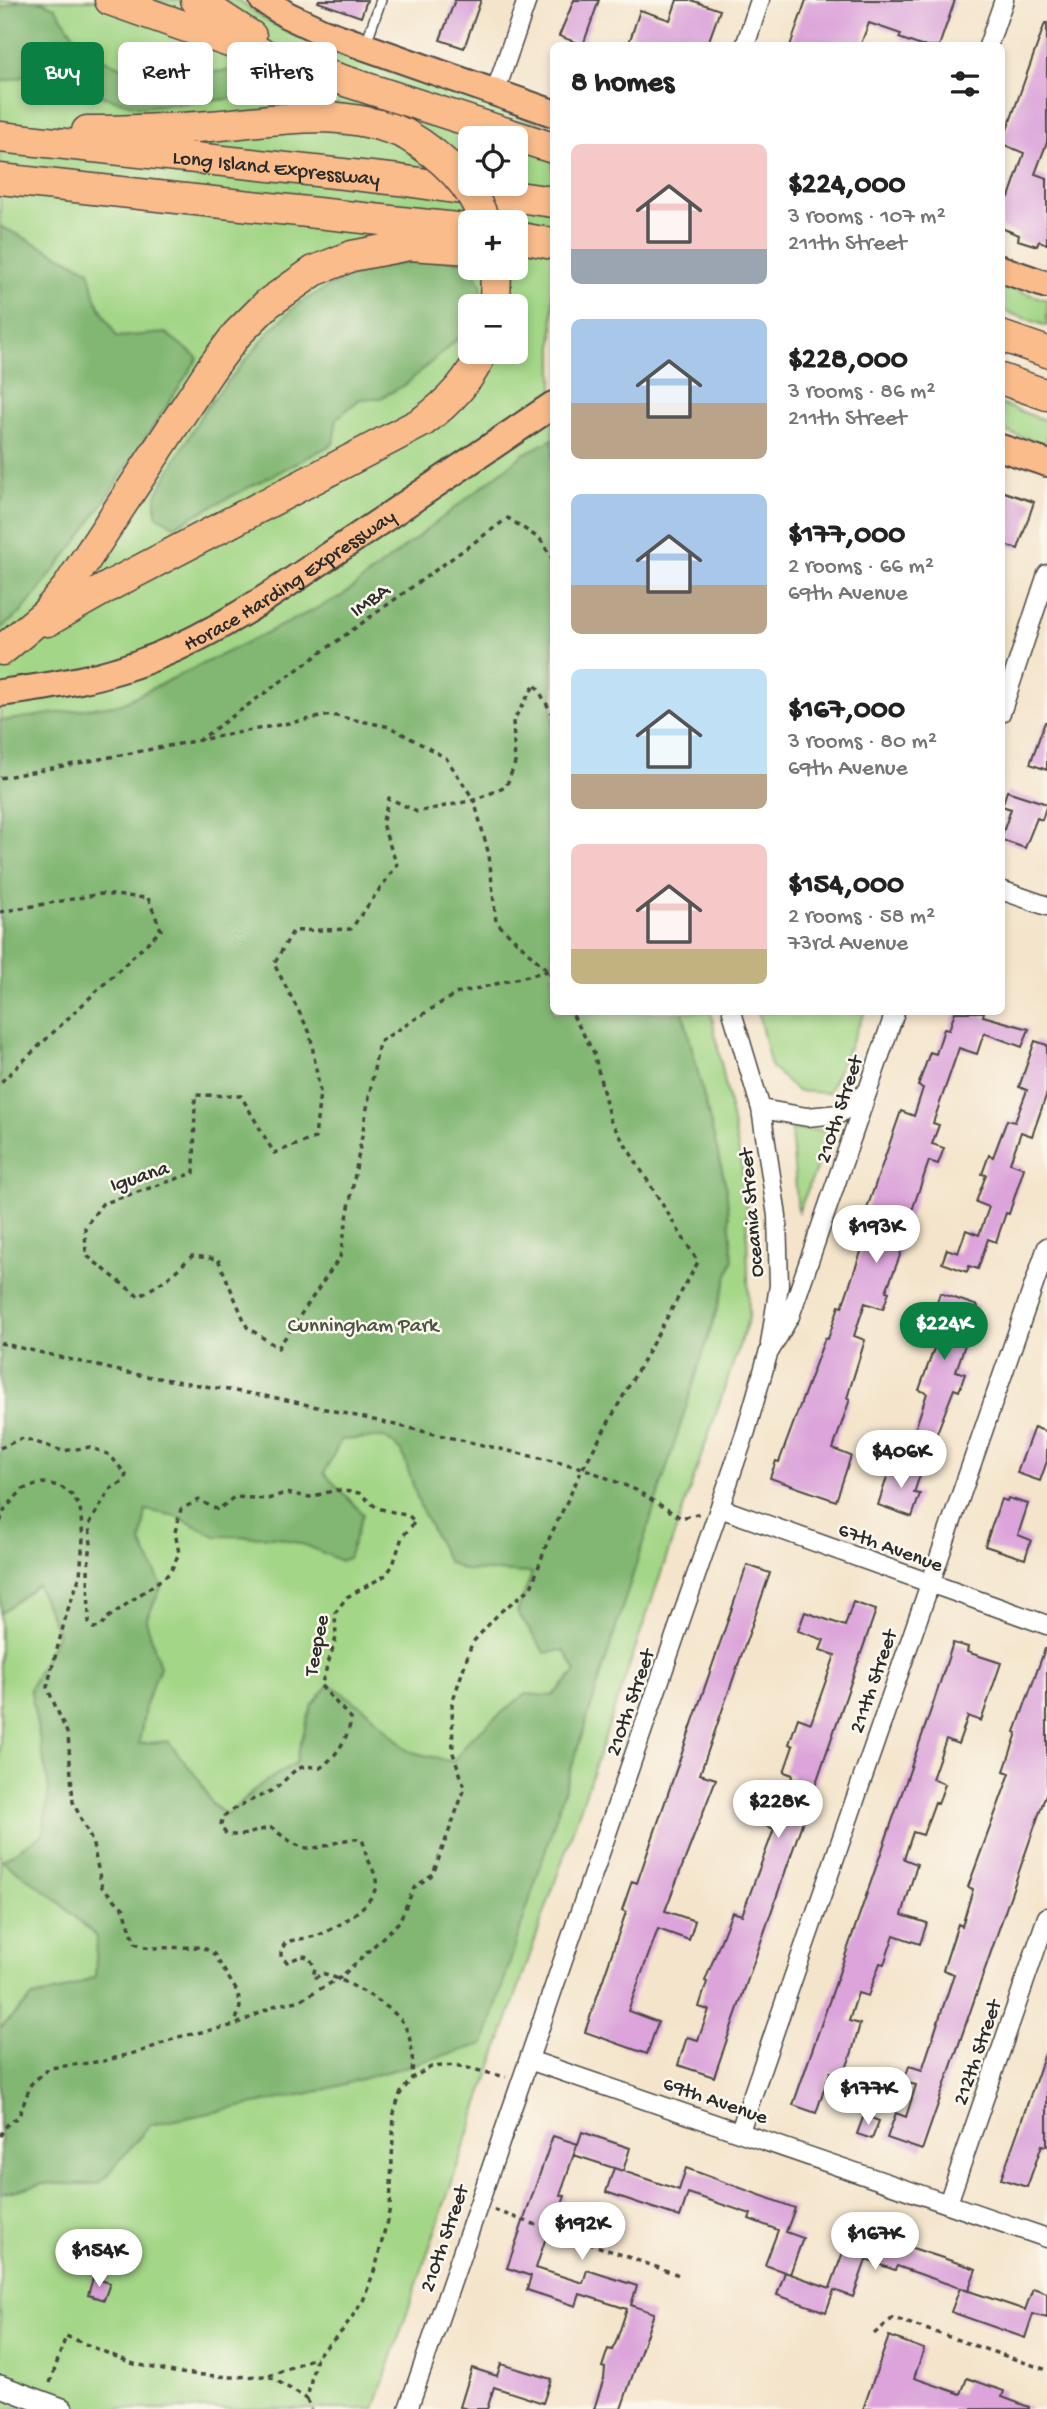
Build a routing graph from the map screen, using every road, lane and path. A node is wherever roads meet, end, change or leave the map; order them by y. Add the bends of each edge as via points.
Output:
1 (110, 0) edge
2 (196, 0) edge
3 (263, 0) edge
4 (381, 0) edge
5 (527, 0) edge
6 (761, 0) edge
7 (1004, 0) edge
8 (290, 8) edge
9 (746, 42) edge
10 (989, 42) edge
11 (364, 47) junction
12 (495, 93) junction
13 (437, 109) junction
14 (550, 112) edge
15 (0, 131) edge
16 (0, 137) edge
17 (550, 147) edge
18 (0, 179) edge
19 (550, 202) edge
20 (479, 210) edge
21 (458, 229) edge
22 (528, 239) edge
23 (550, 243) edge
24 (458, 248) edge
25 (528, 256) edge
26 (550, 259) edge
27 (1005, 270) edge
28 (1047, 285) edge
29 (1005, 337) edge
30 (1047, 352) edge
31 (476, 364) edge
32 (1005, 380) edge
33 (1047, 395) edge
34 (550, 407) edge
35 (1005, 449) edge
36 (1047, 463) edge
37 (550, 555) edge
38 (1047, 575) edge
39 (1, 650) edge
40 (0, 693) edge
41 (1005, 701) edge
42 (550, 710) edge
43 (197, 742) junction
44 (0, 778) edge
45 (474, 800) junction
46 (1005, 891) edge
47 (1047, 906) edge
48 (0, 912) edge
49 (548, 971) junction
50 (550, 975) edge
51 (573, 1015) edge
52 (733, 1015) edge
53 (894, 1015) edge
54 (0, 1083) edge
55 (867, 1091) junction
56 (761, 1109) junction
57 (1047, 1247) edge
58 (0, 1343) edge
59 (768, 1354) junction
60 (0, 1448) edge
61 (583, 1468) junction
62 (720, 1508) junction
63 (0, 1522) edge
64 (930, 1584) junction
65 (1047, 1625) edge
66 (1047, 1917) edge
67 (341, 1978) junction
68 (235, 2025) junction
69 (529, 2060) junction
70 (412, 2078) junction
71 (521, 2082) junction
72 (740, 2131) junction
73 (0, 2136) edge
74 (948, 2203) junction
75 (478, 2205) junction
76 (1047, 2238) edge
77 (679, 2275) dead end
78 (874, 2334) dead end
79 (316, 2357) junction
80 (1047, 2370) edge
81 (269, 2376) junction
82 (0, 2386) edge
83 (307, 2399) junction
84 (52, 2406) edge
85 (311, 2409) edge
86 (408, 2409) edge

1 - 13 highway
2 - 13 highway via 269,44
3 - 8 main road
4 - 11 lane
5 - 12 street
6 - 9 street
7 - 10 street
8 - 11 main road
11 - 12 main road
12 - 14 main road
13 - 17 highway
15 - 20 highway, bridge via 172,129 336,116 369,121 405,134 434,153 460,177
16 - 19 highway, Long Island Expressway via 435,184
18 - 21 highway, Long Island Expressway
22 - 23 highway
24 - 39 highway via 409,244 352,256 306,276 267,304 210,370 67,588 45,614
25 - 26 highway
27 - 28 main road
29 - 30 highway
31 - 39 highway via 459,388 422,422 115,583
32 - 33 highway
34 - 40 main road, Horace Harding Expressway via 215,630 114,671
35 - 36 main road
37 - 43 path, IMBA via 540,539 508,518
38 - 41 street
42 - 45 path via 534,684 513,721 515,763 506,787
43 - 44 path
43 - 45 path via 331,715 390,727 446,758
45 - 49 path via 489,855 496,922
45 - 49 path, Iguana via 417,812 389,799 382,824 397,865 351,929 293,931 274,964 310,1033 320,1092 315,1138 274,1153 241,1097 195,1096 194,1173 102,1203 85,1227 86,1255 139,1297 192,1256 218,1259 247,1327 278,1348 340,1258 379,1042 455,995
46 - 47 street
48 - 54 path via 100,894 148,898 161,930
49 - 50 path
51 - 61 path via 594,1053 610,1120 698,1262
52 - 56 street, Oceania Street
53 - 55 street, 210th Street
55 - 56 street via 839,1114 807,1117
55 - 59 street, 210th Street via 790,1316
56 - 59 street, Oceania Street via 778,1243 779,1285
57 - 64 street, 211th Street
58 - 61 path via 128,1373 282,1399
59 - 62 street, 210th Street
60 - 67 path, Teepee via 23,1438 63,1451 90,1447 110,1455 126,1475 110,1489 89,1525 89,1623 93,1628 101,1627 170,1573 179,1553 175,1532 181,1509 199,1500 218,1510 234,1497 268,1499 285,1493 310,1496 336,1490 359,1493 377,1508 415,1522 402,1537 386,1575 347,1597 335,1613 336,1639 321,1686 351,1719 348,1734 320,1768 305,1766 293,1771 279,1786 222,1818 226,1834 241,1838 272,1828 312,1848 348,1838 364,1843 377,1881 375,1892 356,1913 318,1935 286,1942 281,1950 281,1958 287,1962 309,1957 315,1968 313,1977 322,1973
61 - 62 path via 636,1490 681,1518
61 - 67 path via 531,1588 500,1612 472,1643 452,1703 453,1753 465,1788 433,1874 414,1888 399,1922
62 - 64 street, 67th Avenue
62 - 69 street, 210th Street
63 - 68 path via 23,1489 43,1483 60,1486 80,1507 80,1576 47,1687 68,1735 73,1802 92,1841 102,1887 124,1909 135,1943 149,1948 202,1947 214,1954 238,1993
64 - 65 street, 67th Avenue
64 - 72 street, 211th Street
66 - 74 street, 212th Street
67 - 68 path via 298,2001 276,2005
67 - 70 path via 401,2020 409,2036
68 - 73 path via 178,2037 104,2061 49,2068 31,2084 19,2116
69 - 71 street, 210th Street
69 - 72 street, 69th Avenue
70 - 71 path via 431,2067 455,2064
70 - 79 path via 394,2113 390,2208 376,2266 363,2301
71 - 75 street, 210th Street
72 - 74 street, 69th Avenue
74 - 76 street, 69th Avenue
75 - 77 path
75 - 86 street, 210th Street
78 - 80 path via 893,2318
79 - 81 path
79 - 83 path
81 - 83 path
81 - 84 path via 179,2373 134,2364 66,2336
82 - 84 street
83 - 85 path

